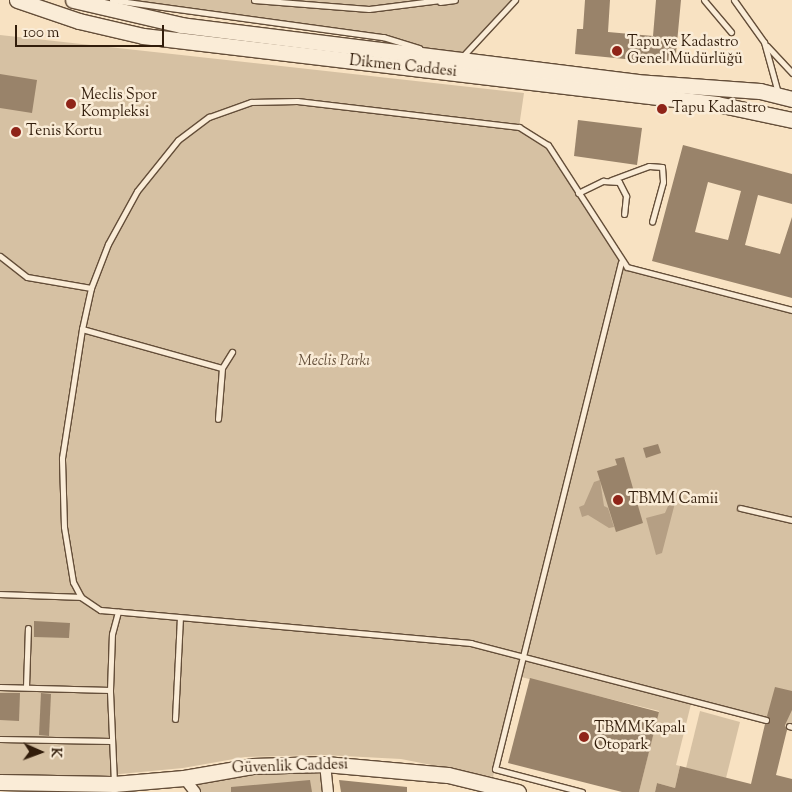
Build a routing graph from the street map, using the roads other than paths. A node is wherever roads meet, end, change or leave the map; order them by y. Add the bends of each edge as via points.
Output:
1 (17, 0) edge
2 (73, 0) edge
3 (112, 0) edge
4 (254, 0) edge
5 (455, 0) edge
6 (515, 0) edge
7 (704, 0) edge
8 (734, 0) edge
9 (440, 1) edge
10 (731, 32) dead end
11 (764, 42) junction
12 (459, 60) junction
13 (792, 73) edge
14 (760, 91) junction
15 (786, 97) edge
16 (755, 110) junction
17 (773, 115) junction
18 (792, 120) edge
19 (611, 180) junction
20 (578, 193) junction
21 (624, 214) dead end
22 (652, 222) dead end
23 (0, 256) edge
24 (621, 262) junction
25 (91, 288) junction
26 (792, 310) edge
27 (82, 329) junction
28 (232, 352) dead end
29 (222, 368) junction
30 (218, 419) dead end
31 (740, 508) dead end
32 (792, 520) edge
33 (0, 594) edge
34 (81, 597) junction
35 (118, 612) junction
36 (180, 618) junction
37 (28, 628) dead end
38 (521, 654) junction
39 (0, 687) edge
40 (26, 688) junction
41 (110, 690) junction
42 (175, 719) dead end
43 (766, 720) dead end
44 (0, 739) edge
45 (112, 741) junction
46 (325, 764) junction
47 (184, 778) junction
48 (0, 782) edge
49 (114, 784) junction
50 (195, 792) edge
51 (328, 792) edge
52 (518, 792) edge
53 (582, 792) edge

1 - 16 main road, Dikmen Caddesi via 79,21 198,44
2 - 12 main road, Dikmen Caddesi via 181,25
3 - 12 lane via 383,37
4 - 9 lane via 369,8
5 - 9 lane
6 - 12 lane
7 - 10 lane
8 - 11 lane
11 - 13 lane
11 - 15 lane
12 - 14 main road, Dikmen Caddesi via 636,82
14 - 15 main road, Dikmen Caddesi
14 - 16 main road
15 - 17 main road
16 - 17 main road, Dikmen Caddesi
17 - 18 main road, Dikmen Caddesi
19 - 20 lane
19 - 21 lane via 625,188
19 - 22 lane via 649,166 662,167 663,182
20 - 24 lane
20 - 25 lane via 548,145 519,127 297,101 251,102 209,117 166,153 122,218
23 - 25 lane via 27,277
24 - 26 lane via 634,270
24 - 38 lane
25 - 27 lane
27 - 29 lane
27 - 34 lane via 65,428 62,494 73,582
28 - 29 lane
29 - 30 lane
31 - 32 lane
33 - 34 lane
34 - 35 lane via 100,610
35 - 36 lane
35 - 41 lane via 112,634
36 - 38 lane via 426,637
36 - 42 lane
37 - 40 lane
38 - 43 lane
38 - 53 lane via 495,769
39 - 40 lane
40 - 41 lane
41 - 45 lane
44 - 45 lane
45 - 49 lane
46 - 47 main road, Güvenlik Caddesi via 252,766
46 - 51 street
46 - 52 main road, Güvenlik Caddesi via 448,774
47 - 49 main road, Güvenlik Caddesi
47 - 50 street
48 - 49 main road, Güvenlik Caddesi

